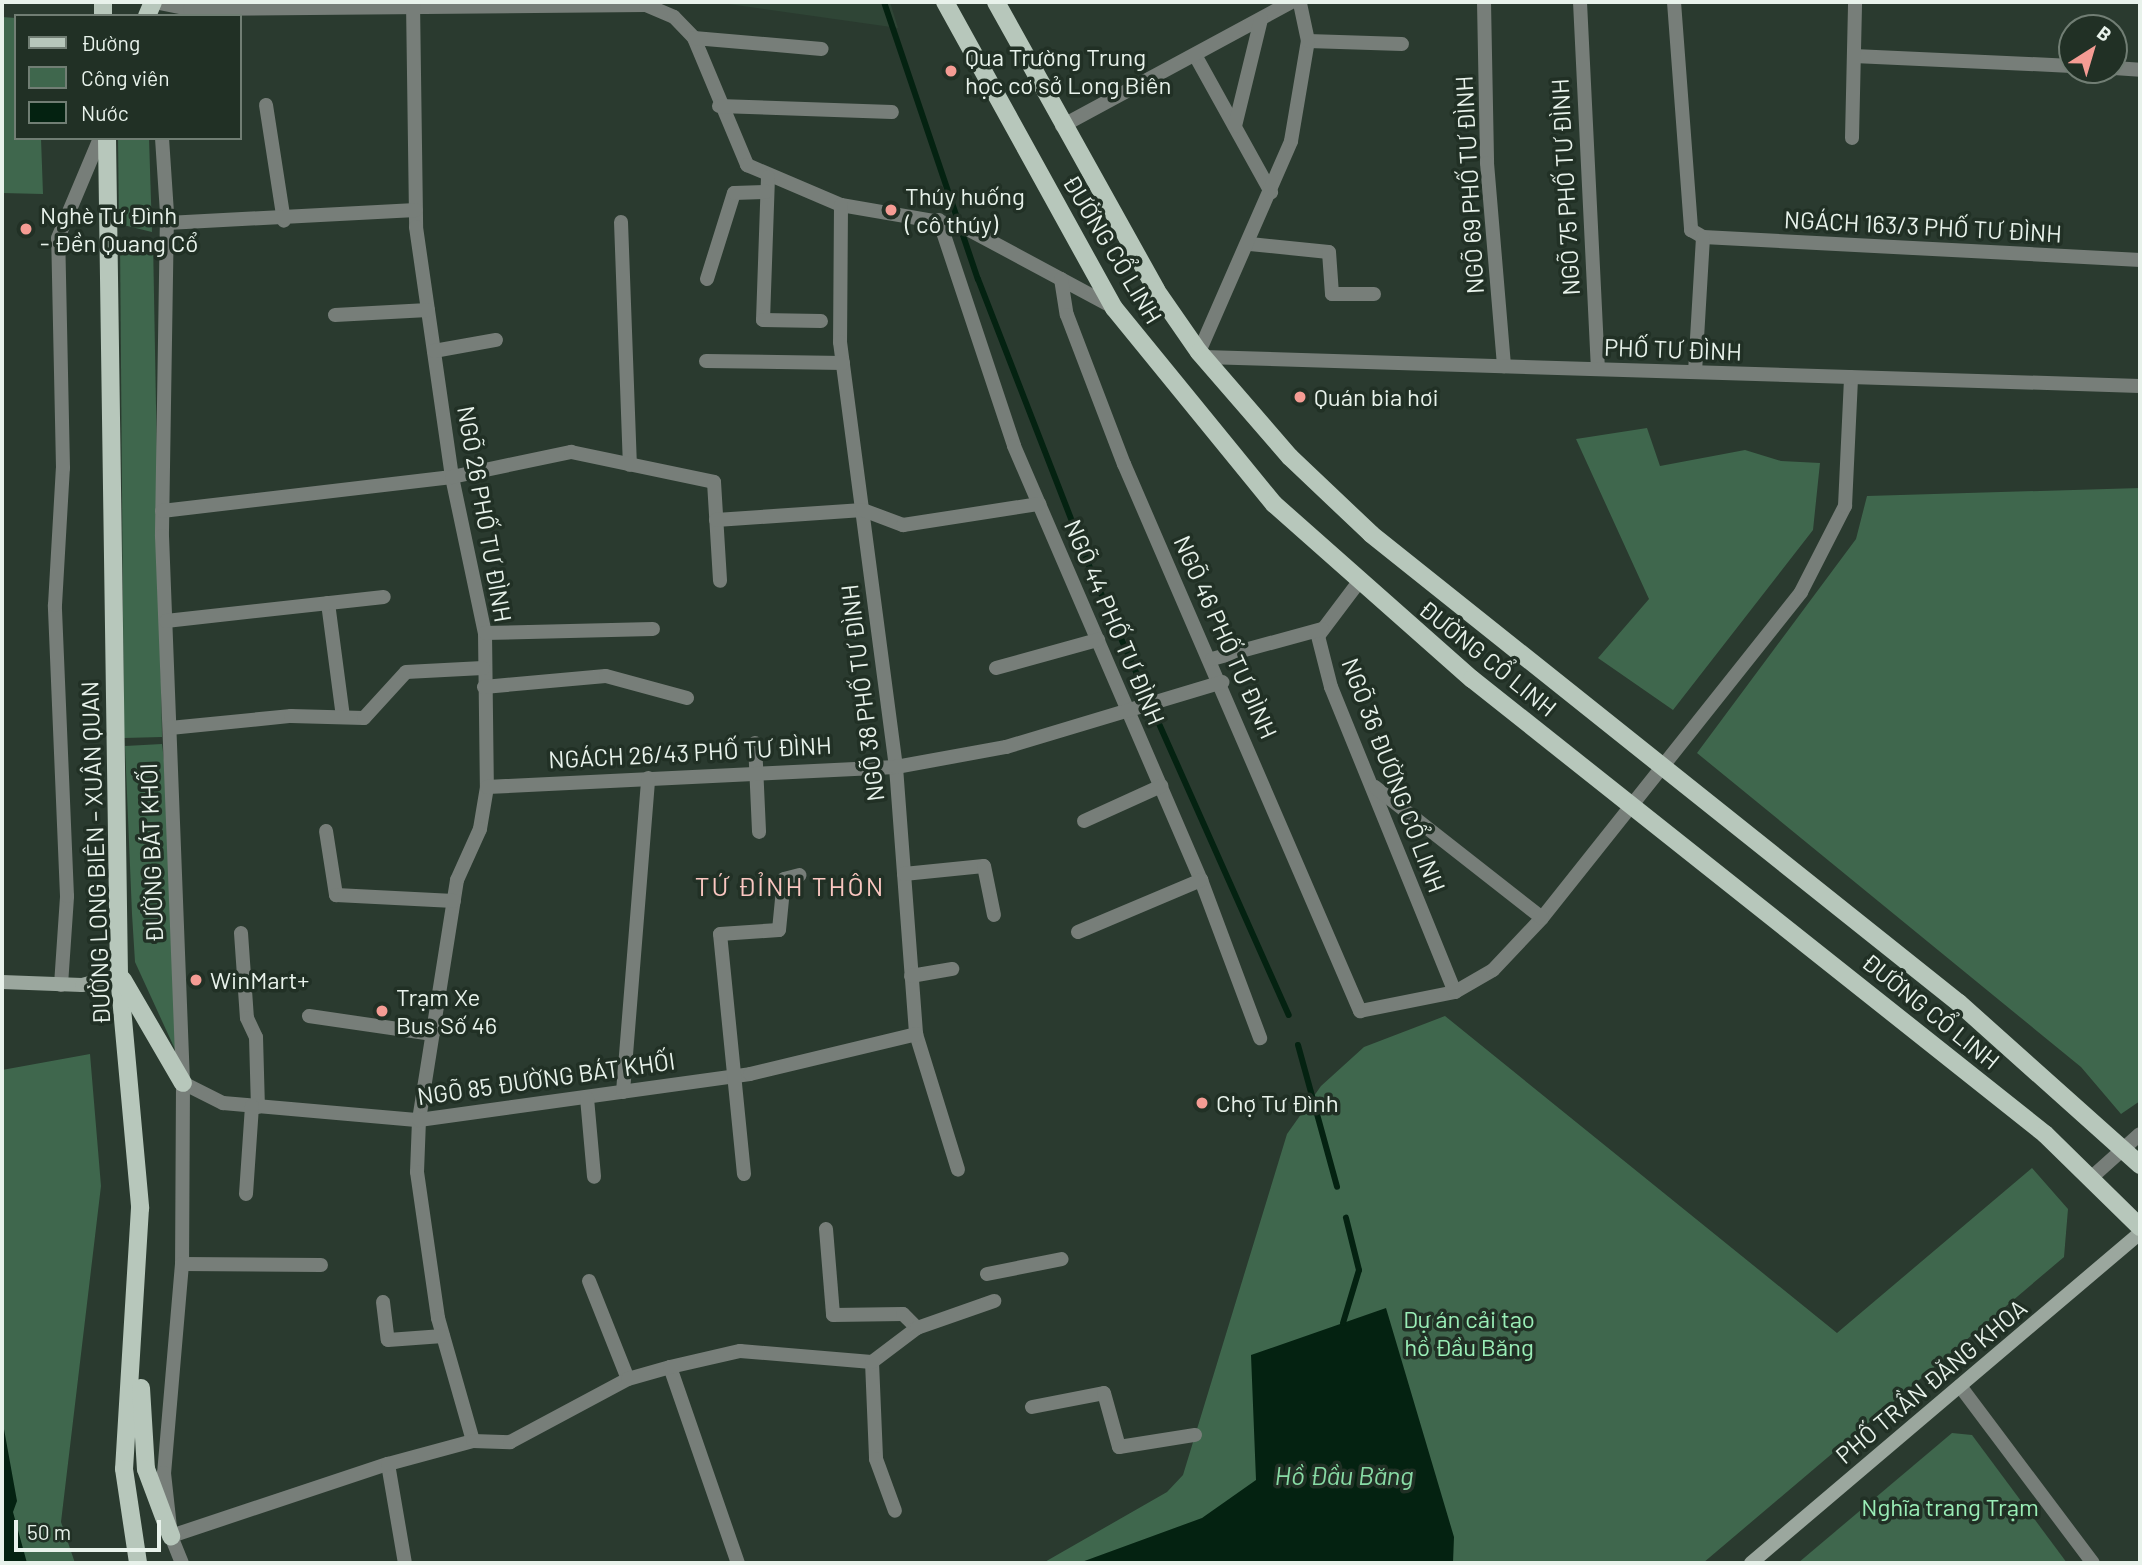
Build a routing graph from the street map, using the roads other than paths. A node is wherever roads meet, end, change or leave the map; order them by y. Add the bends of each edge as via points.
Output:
1 (153, 2) edge
2 (413, 2) edge
3 (945, 2) edge
4 (1291, 2) edge
5 (1300, 2) edge
6 (1484, 2) edge
7 (1580, 2) edge
8 (1674, 2) edge
9 (1855, 2) edge
10 (1000, 3) edge
11 (264, 5) edge
12 (1261, 19) junction
13 (694, 38) junction
14 (1308, 41) junction
15 (1402, 44) dead end
16 (822, 49) dead end
17 (1195, 55) junction
18 (1854, 56) junction
19 (2058, 65) edge
20 (265, 105) dead end
21 (719, 106) junction
22 (892, 112) dead end
23 (1062, 126) junction
24 (1234, 126) junction
25 (1852, 138) dead end
26 (99, 140) edge
27 (107, 140) edge
28 (162, 140) edge
29 (768, 177) junction
30 (767, 192) junction
31 (1271, 192) junction
32 (841, 205) junction
33 (416, 211) junction
34 (284, 220) junction
35 (942, 221) junction
36 (621, 222) dead end
37 (167, 223) junction
38 (1703, 237) junction
39 (1250, 244) junction
40 (2140, 260) edge
41 (707, 279) dead end
42 (1061, 279) junction
43 (1374, 294) dead end
44 (1115, 308) junction
45 (428, 310) junction
46 (335, 315) dead end
47 (821, 321) dead end
48 (496, 340) dead end
49 (434, 351) junction
50 (1201, 355) junction
51 (706, 361) dead end
52 (843, 362) junction
53 (1504, 366) junction
54 (1598, 369) junction
55 (1695, 372) junction
56 (1850, 377) junction
57 (2140, 386) edge
58 (630, 464) junction
59 (452, 477) junction
60 (1039, 504) junction
61 (162, 510) junction
62 (863, 510) junction
63 (716, 520) junction
64 (720, 581) dead end
65 (1358, 583) junction
66 (384, 597) dead end
67 (328, 603) junction
68 (166, 621) junction
69 (653, 629) dead end
70 (1322, 629) junction
71 (485, 633) junction
72 (1098, 640) junction
73 (1212, 659) junction
74 (483, 668) junction
75 (996, 668) dead end
76 (1222, 682) junction
77 (484, 687) junction
78 (687, 698) dead end
79 (1134, 709) junction
80 (343, 717) junction
81 (170, 728) junction
82 (755, 743) dead end
83 (896, 766) junction
84 (1663, 768) junction
85 (758, 771) junction
86 (648, 778) junction
87 (1161, 786) junction
88 (487, 787) junction
89 (1374, 787) junction
90 (1632, 806) junction
91 (1084, 821) dead end
92 (326, 831) dead end
93 (759, 832) dead end
94 (904, 874) junction
95 (800, 875) dead end
96 (1201, 880) junction
97 (454, 901) junction
98 (994, 915) dead end
99 (1542, 918) junction
100 (1077, 932) dead end
101 (241, 933) dead end
102 (952, 969) dead end
103 (120, 975) junction
104 (911, 976) junction
105 (2, 982) edge
106 (61, 985) junction
107 (1455, 992) junction
108 (309, 1016) dead end
109 (433, 1034) junction
110 (916, 1034) junction
111 (1260, 1038) dead end
112 (733, 1076) junction
113 (183, 1083) junction
114 (622, 1092) junction
115 (587, 1098) junction
116 (255, 1107) junction
117 (419, 1120) junction
118 (2140, 1134) edge
119 (2125, 1147) junction
120 (2140, 1165) edge
121 (958, 1170) dead end
122 (744, 1174) dead end
123 (594, 1177) dead end
124 (2092, 1177) junction
125 (246, 1194) dead end
126 (2140, 1227) edge
127 (826, 1229) dead end
128 (2140, 1233) edge
129 (1062, 1259) dead end
130 (181, 1264) junction
131 (321, 1265) dead end
132 (987, 1274) dead end
133 (589, 1281) dead end
134 (994, 1301) dead end
135 (383, 1302) dead end
136 (917, 1328) junction
137 (443, 1336) junction
138 (137, 1339) junction
139 (872, 1362) junction
140 (670, 1367) junction
141 (628, 1379) junction
142 (1960, 1386) junction
143 (1032, 1408) dead end
144 (1195, 1435) dead end
145 (473, 1441) junction
146 (388, 1464) junction
147 (895, 1511) dead end
148 (171, 1536) junction
149 (138, 1563) edge
150 (182, 1563) edge
151 (405, 1563) edge
152 (738, 1563) edge
153 (1751, 1563) edge
154 (2094, 1563) edge

1 - 11 street
2 - 11 street
2 - 13 street via 646,5 674,17
2 - 33 street, NGÕ 26 PHỐ TƯ ĐÌNH
3 - 44 main road, ĐƯỜNG CỔ LINH
4 - 12 street
5 - 14 street
6 - 53 street, NGÕ 69 PHỐ TƯ ĐÌNH via 1487,163
7 - 54 street, NGÕ 75 PHỐ TƯ ĐÌNH
8 - 38 street via 1691,230
9 - 18 street
10 - 23 main road, ĐƯỜNG CỔ LINH
12 - 17 street
12 - 24 street
13 - 16 street
13 - 21 street
14 - 15 street
14 - 31 street via 1291,141
17 - 23 street
17 - 24 street
18 - 19 street
18 - 25 street
20 - 34 street
21 - 22 street
21 - 29 street via 734,146 747,165
23 - 50 main road, ĐƯỜNG CỔ LINH via 1156,290
24 - 31 street
26 - 106 street via 58,238 63,468 55,605 67,897
27 - 103 main road, ĐƯỜNG LONG BIÊN – XUÂN QUAN
28 - 37 street, ĐƯỜNG BÁT KHỐI
29 - 30 street
29 - 32 street
30 - 41 street via 734,193
30 - 47 street via 764,320
31 - 39 street
32 - 35 street
32 - 52 street, NGÕ 38 PHỐ TƯ ĐÌNH
33 - 34 street
33 - 45 street, NGÕ 26 PHỐ TƯ ĐÌNH
34 - 37 street
35 - 42 street via 962,226
35 - 60 street, NGÕ 44 PHỐ TƯ ĐÌNH
36 - 58 street
37 - 61 street, ĐƯỜNG BÁT KHỐI
38 - 40 street, NGÁCH 163/3 PHỐ TƯ ĐÌNH
38 - 55 street
39 - 43 street via 1329,252 1332,294
39 - 50 street
42 - 44 street
42 - 73 street, NGÕ 46 PHỐ TƯ ĐÌNH via 1067,315 1124,464
44 - 65 main road, ĐƯỜNG CỔ LINH via 1273,504
45 - 46 street
45 - 49 street, NGÕ 26 PHỐ TƯ ĐÌNH
48 - 49 street
49 - 59 street, NGÕ 26 PHỐ TƯ ĐÌNH
50 - 53 street, PHỐ TƯ ĐÌNH
50 - 84 main road, ĐƯỜNG CỔ LINH via 1290,457 1371,534
51 - 52 street
52 - 62 street, NGÕ 38 PHỐ TƯ ĐÌNH
53 - 54 street, PHỐ TƯ ĐÌNH
54 - 55 street, PHỐ TƯ ĐÌNH
55 - 56 street, PHỐ TƯ ĐÌNH
56 - 57 street, PHỐ TƯ ĐÌNH
56 - 84 street via 1849,488 1832,542 1801,592
58 - 59 street via 571,452
58 - 63 street via 714,482
59 - 61 street
59 - 71 street, NGÕ 26 PHỐ TƯ ĐÌNH
60 - 62 street via 903,525
60 - 72 street, NGÕ 44 PHỐ TƯ ĐÌNH
61 - 68 street, ĐƯỜNG BÁT KHỐI
62 - 63 street
62 - 83 street, NGÕ 38 PHỐ TƯ ĐÌNH
63 - 64 street
65 - 70 street
65 - 90 main road, ĐƯỜNG CỔ LINH
66 - 67 street
67 - 68 street
67 - 80 street
68 - 81 street, ĐƯỜNG BÁT KHỐI
69 - 71 street
70 - 73 street
70 - 89 street, NGÕ 36 ĐƯỜNG CỔ LINH via 1318,636 1331,687
71 - 74 street, NGÕ 26 PHỐ TƯ ĐÌNH
72 - 75 street
72 - 79 street, NGÕ 44 PHỐ TƯ ĐÌNH
73 - 76 street, NGÕ 46 PHỐ TƯ ĐÌNH
74 - 77 street, NGÕ 26 PHỐ TƯ ĐÌNH
74 - 80 street via 406,672 363,718
76 - 79 street, NGÁCH 26/43 PHỐ TƯ ĐÌNH
76 - 107 street, NGÕ 46 PHỐ TƯ ĐÌNH via 1360,1011
77 - 78 street via 606,676
77 - 88 street, NGÕ 26 PHỐ TƯ ĐÌNH
79 - 83 street, NGÁCH 26/43 PHỐ TƯ ĐÌNH via 1006,747
79 - 87 street, NGÕ 44 PHỐ TƯ ĐÌNH
80 - 81 street
81 - 113 street, ĐƯỜNG BÁT KHỐI
82 - 85 street
83 - 85 street, NGÁCH 26/43 PHỐ TƯ ĐÌNH
83 - 94 street, NGÕ 38 PHỐ TƯ ĐÌNH
84 - 90 street
84 - 119 main road, ĐƯỜNG CỔ LINH via 1959,1003
85 - 86 street, NGÁCH 26/43 PHỐ TƯ ĐÌNH
85 - 93 street
86 - 88 street, NGÁCH 26/43 PHỐ TƯ ĐÌNH
86 - 114 street
87 - 91 street
87 - 96 street, NGÕ 44 PHỐ TƯ ĐÌNH
88 - 97 street, NGÕ 26 PHỐ TƯ ĐÌNH via 480,829
89 - 99 street
89 - 107 street, NGÕ 36 ĐƯỜNG CỔ LINH
90 - 99 street
90 - 124 main road, ĐƯỜNG CỔ LINH
92 - 97 street via 336,895
94 - 98 street via 984,866
94 - 104 street, NGÕ 38 PHỐ TƯ ĐÌNH
95 - 112 street via 784,879 779,930 720,934
96 - 100 street
96 - 111 street, NGÕ 44 PHỐ TƯ ĐÌNH
97 - 109 street, NGÕ 26 PHỐ TƯ ĐÌNH
99 - 107 street via 1493,970
101 - 116 street via 247,1018 256,1037
102 - 104 street
103 - 106 street
103 - 113 main road
103 - 138 main road, ĐƯỜNG LONG BIÊN – XUÂN QUAN via 140,1208
104 - 110 street, NGÕ 38 PHỐ TƯ ĐÌNH
105 - 106 street
108 - 109 street
109 - 117 street, NGÕ 26 PHỐ TƯ ĐÌNH
110 - 112 street, NGÕ 85 ĐƯỜNG BÁT KHỐI
110 - 121 street, NGÕ 38 PHỐ TƯ ĐÌNH
112 - 114 street, NGÕ 85 ĐƯỜNG BÁT KHỐI
112 - 122 street
113 - 116 street, NGÕ 85 ĐƯỜNG BÁT KHỐI via 223,1103
113 - 130 street, ĐƯỜNG BÁT KHỐI
114 - 115 street, NGÕ 85 ĐƯỜNG BÁT KHỐI
115 - 117 street, NGÕ 85 ĐƯỜNG BÁT KHỐI
115 - 123 street
116 - 117 street, NGÕ 85 ĐƯỜNG BÁT KHỐI
116 - 125 street
117 - 137 street, NGÕ 26 PHỐ TƯ ĐÌNH via 417,1172
118 - 119 street
119 - 120 main road, ĐƯỜNG CỔ LINH
119 - 124 street
124 - 126 main road, ĐƯỜNG CỔ LINH
127 - 136 street via 833,1315 904,1314
128 - 142 street, PHỐ TRẦN ĐĂNG KHOA
129 - 132 street
130 - 131 street
130 - 148 street, ĐƯỜNG BÁT KHỐI via 166,1408
133 - 141 street
134 - 136 street
135 - 137 street via 388,1340
136 - 139 street
137 - 145 street, NGÕ 26 PHỐ TƯ ĐÌNH
138 - 148 main road via 146,1469
138 - 149 main road, ĐƯỜNG LONG BIÊN – XUÂN QUAN via 124,1469
139 - 140 street via 740,1351
139 - 147 street via 876,1459
140 - 141 street
140 - 152 street
141 - 145 street via 510,1442
142 - 153 street, PHỐ TRẦN ĐĂNG KHOA
142 - 154 street
143 - 144 street via 1104,1393 1119,1447
145 - 146 street
146 - 148 street
146 - 151 street
148 - 150 street, ĐƯỜNG BÁT KHỐI

